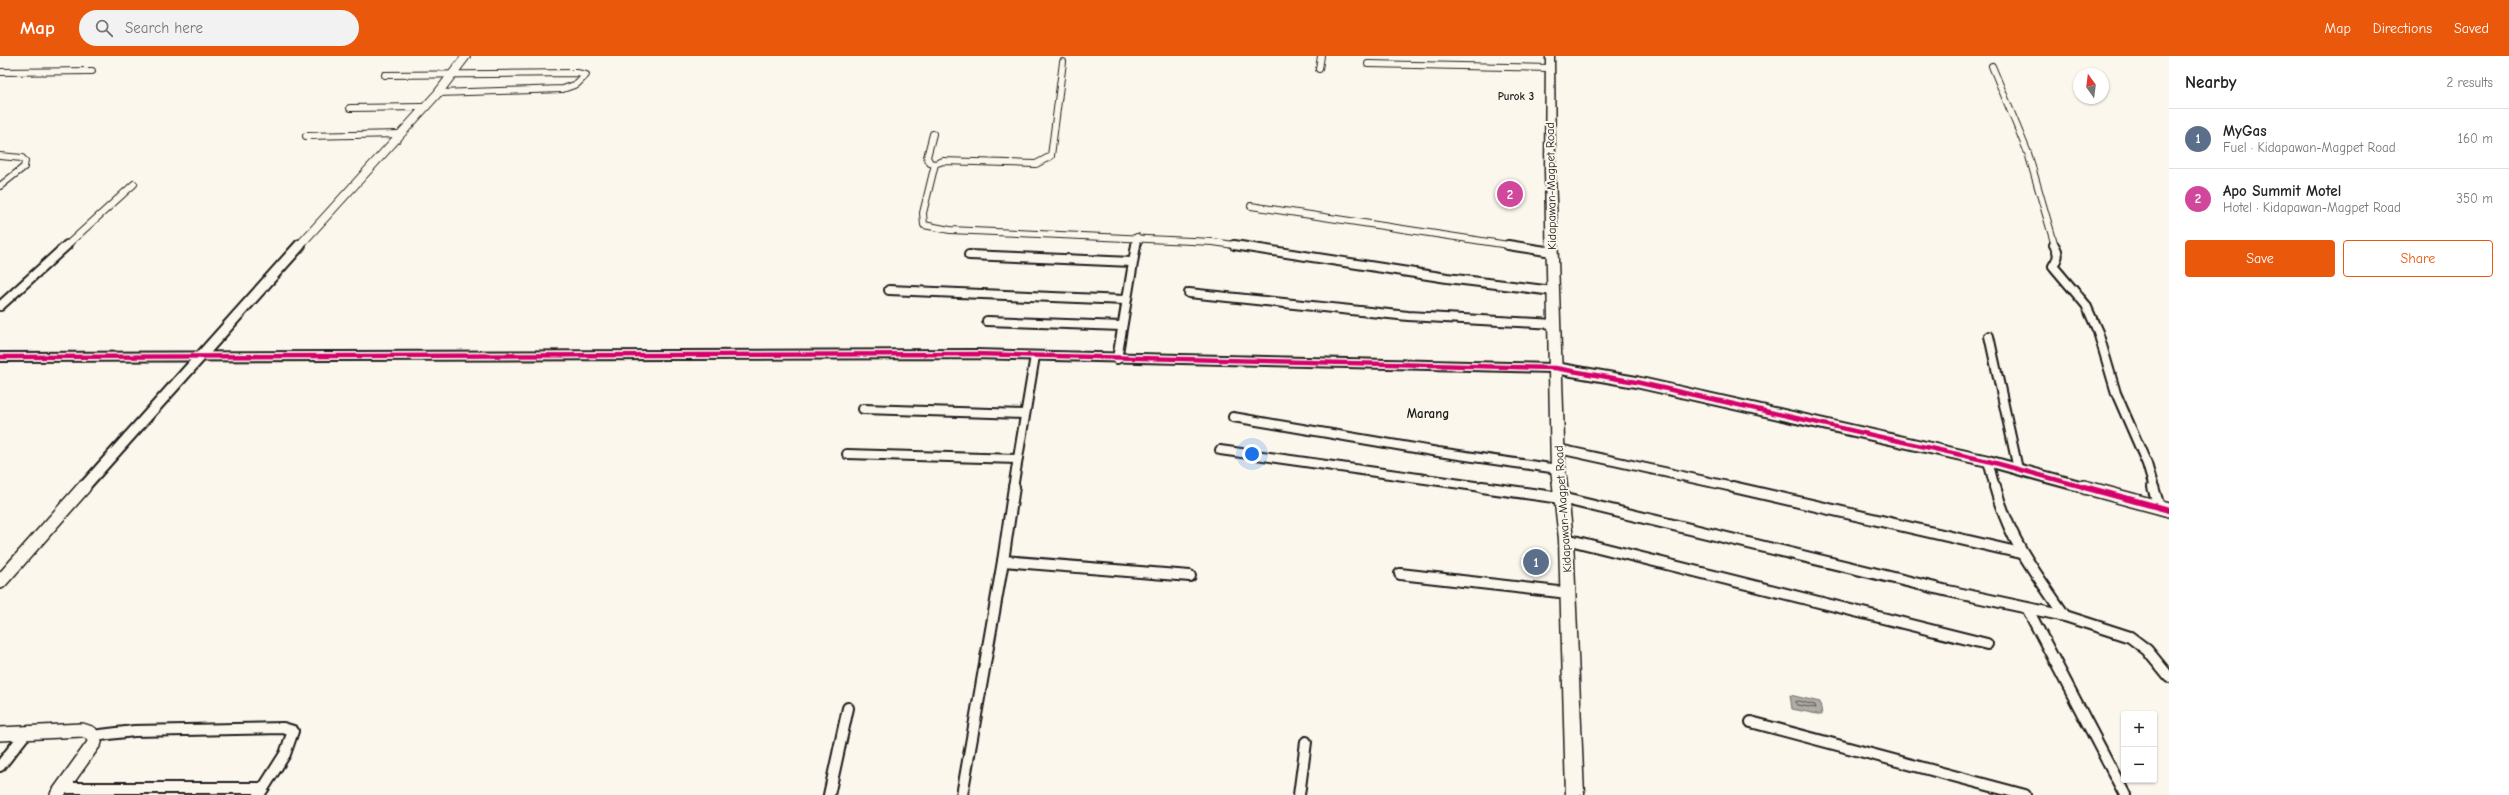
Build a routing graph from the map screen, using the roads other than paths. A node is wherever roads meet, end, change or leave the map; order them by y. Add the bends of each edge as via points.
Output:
1 (466, 56) edge
2 (1321, 56) edge
3 (1063, 62) dead end
4 (1550, 62) edge
5 (1368, 64) dead end
6 (1992, 66) dead end
7 (1319, 69) dead end
8 (92, 71) dead end
9 (0, 72) edge
10 (385, 75) dead end
11 (453, 75) junction
12 (438, 93) junction
13 (423, 107) junction
14 (350, 108) dead end
15 (400, 134) junction
16 (933, 134) dead end
17 (306, 136) dead end
18 (0, 156) edge
19 (935, 164) junction
20 (134, 184) dead end
21 (0, 186) edge
22 (1251, 206) dead end
23 (1137, 237) junction
24 (1552, 252) junction
25 (969, 255) dead end
26 (1132, 262) junction
27 (890, 290) dead end
28 (1553, 291) junction
29 (1189, 293) dead end
30 (1125, 300) junction
31 (0, 306) edge
32 (987, 321) dead end
33 (1554, 324) junction
34 (1122, 326) junction
35 (1989, 336) dead end
36 (1035, 356) junction
37 (0, 357) edge
38 (198, 358) junction
39 (1117, 359) junction
40 (1555, 368) junction
41 (863, 409) dead end
42 (1024, 414) junction
43 (1233, 417) dead end
44 (1559, 449) junction
45 (1220, 450) dead end
46 (847, 454) dead end
47 (1017, 459) junction
48 (1988, 462) junction
49 (1558, 469) junction
50 (2018, 469) junction
51 (1561, 498) junction
52 (2164, 509) edge
53 (1566, 539) junction
54 (2021, 552) junction
55 (1004, 561) junction
56 (1400, 574) dead end
57 (1190, 576) dead end
58 (0, 582) edge
59 (1568, 593) junction
60 (2027, 608) junction
61 (2065, 616) junction
62 (1987, 644) dead end
63 (2169, 677) edge
64 (848, 708) dead end
65 (1751, 722) dead end
66 (26, 733) junction
67 (0, 734) edge
68 (92, 736) junction
69 (1306, 742) dead end
70 (0, 766) edge
71 (60, 792) edge
72 (261, 792) edge
73 (829, 795) edge
74 (962, 795) edge
75 (1299, 795) edge
76 (1575, 795) edge
77 (2025, 795) edge
78 (2125, 795) edge

1 - 11 street
2 - 7 street
3 - 19 street via 1051,156 1047,160 1030,165 944,161
4 - 5 street
4 - 24 main road, Kidapawan-Magpet Road
6 - 52 street via 2028,153 2053,243 2058,251 2058,258 2053,266 2086,305 2098,332 2116,393
8 - 9 street
10 - 11 street
11 - 12 street
11 - 12 street via 577,72 586,75 577,84 563,90
12 - 13 street
13 - 14 street
13 - 15 street
15 - 17 street
15 - 38 street
16 - 19 street via 927,157 930,163
18 - 21 street via 22,158 25,161 24,166
19 - 23 street via 922,220 924,225 930,228
20 - 31 street
22 - 24 street
23 - 26 street
23 - 28 street via 1256,247 1447,278
24 - 28 main road, Kidapawan-Magpet Road
25 - 26 street
26 - 30 street
27 - 30 street
28 - 33 main road, Kidapawan-Magpet Road
29 - 33 street via 1408,316
30 - 34 street
32 - 34 street
33 - 40 main road, Kidapawan-Magpet Road
34 - 39 street
35 - 50 street
36 - 38 street via 966,354
36 - 39 street
36 - 42 street
37 - 38 street
38 - 58 street
39 - 40 street
40 - 44 main road, Kidapawan-Magpet Road
40 - 48 street via 1636,382
41 - 42 street
42 - 47 street
43 - 49 street via 1438,452
44 - 49 main road, Kidapawan-Magpet Road
44 - 54 street
45 - 51 street
46 - 47 street
47 - 55 street
48 - 50 street
48 - 54 street via 2003,515
49 - 51 main road, Kidapawan-Magpet Road
50 - 52 street
51 - 53 main road, Kidapawan-Magpet Road
51 - 60 street
53 - 59 main road, Kidapawan-Magpet Road
53 - 62 street
54 - 61 street
55 - 57 street
55 - 74 street
56 - 59 street
59 - 76 main road, Kidapawan-Magpet Road
60 - 61 street
60 - 78 street
61 - 63 street via 2130,637 2147,650
64 - 73 street
65 - 77 street
66 - 67 street
66 - 68 street via 82,730 91,733
66 - 70 street
68 - 71 street via 94,742
68 - 72 street via 134,731 283,728 293,731 294,738
69 - 75 street
71 - 72 street

